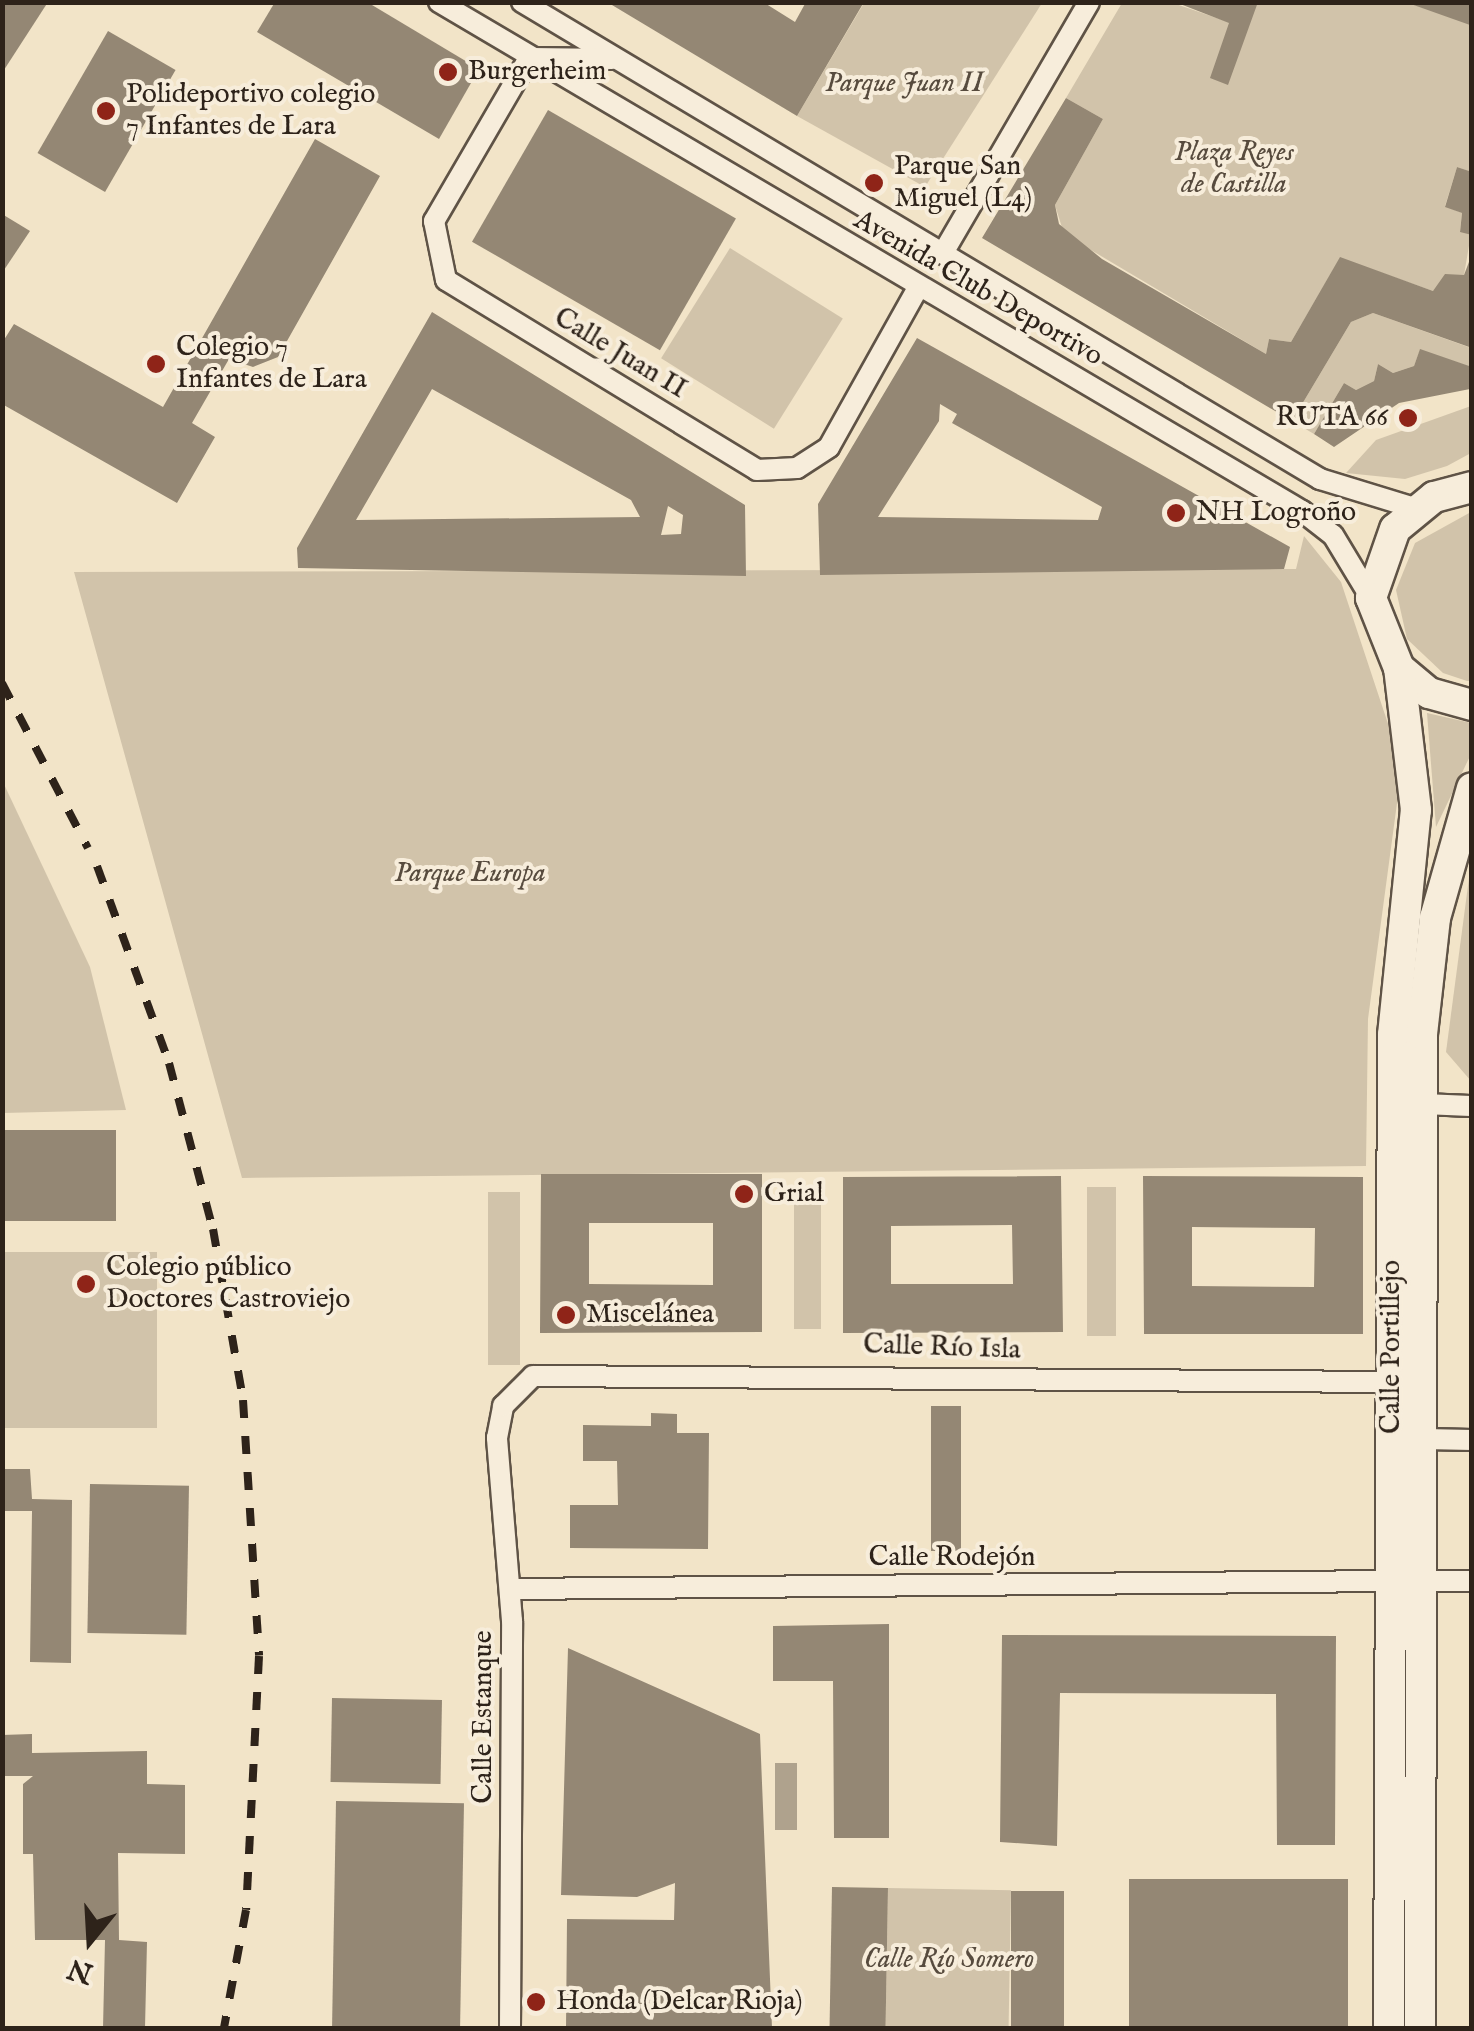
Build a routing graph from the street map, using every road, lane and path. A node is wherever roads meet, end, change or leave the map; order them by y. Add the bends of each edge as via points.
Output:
1 (438, 2) edge
2 (522, 2) edge
3 (1088, 2) edge
4 (553, 11) edge
5 (529, 58) junction
6 (617, 59) junction
7 (943, 253) junction
8 (918, 288) junction
9 (1465, 485) edge
10 (1415, 508) junction
11 (1371, 598) junction
12 (1399, 668) junction
13 (1472, 705) edge
14 (1472, 788) edge
15 (1422, 1104) junction
16 (1467, 1106) edge
17 (1392, 1382) junction
18 (502, 1406) joint
19 (1424, 1439) junction
20 (1472, 1440) edge
21 (1393, 1581) junction
22 (1472, 1581) edge
23 (1425, 1582) junction
24 (511, 1589) junction
25 (510, 2028) edge
26 (1389, 2028) edge
27 (1420, 2028) edge

1 - 5 street, Avenida Club Deportivo
2 - 4 street, Avenida Club Deportivo
3 - 7 street
4 - 6 street, Avenida Club Deportivo
5 - 6 street
5 - 8 street, Avenida Club Deportivo
5 - 8 street, Calle Juan II via 434,221 446,280 757,470 797,468 829,448
6 - 7 street, Avenida Club Deportivo
7 - 10 street, Avenida Club Deportivo via 1320,478
8 - 11 street, Avenida Club Deportivo via 1302,511 1333,535
9 - 10 main road
10 - 11 main road via 1385,546
11 - 12 main road, Calle Portillejo
12 - 13 main road via 1429,693
12 - 17 main road, Calle Portillejo via 1416,810 1393,1035
14 - 15 main road, Calle Portillejo via 1435,918
15 - 16 street
15 - 19 main road, Calle Portillejo
17 - 18 street, Calle Río Isla via 533,1376
17 - 21 main road, Calle Portillejo
18 - 24 street, Calle Estanque
19 - 20 street
19 - 23 main road, Calle Portillejo
21 - 24 street, Calle Rodejón
21 - 26 main road, Calle Portillejo
22 - 23 street
23 - 27 main road, Calle Portillejo
24 - 25 street, Calle Estanque

